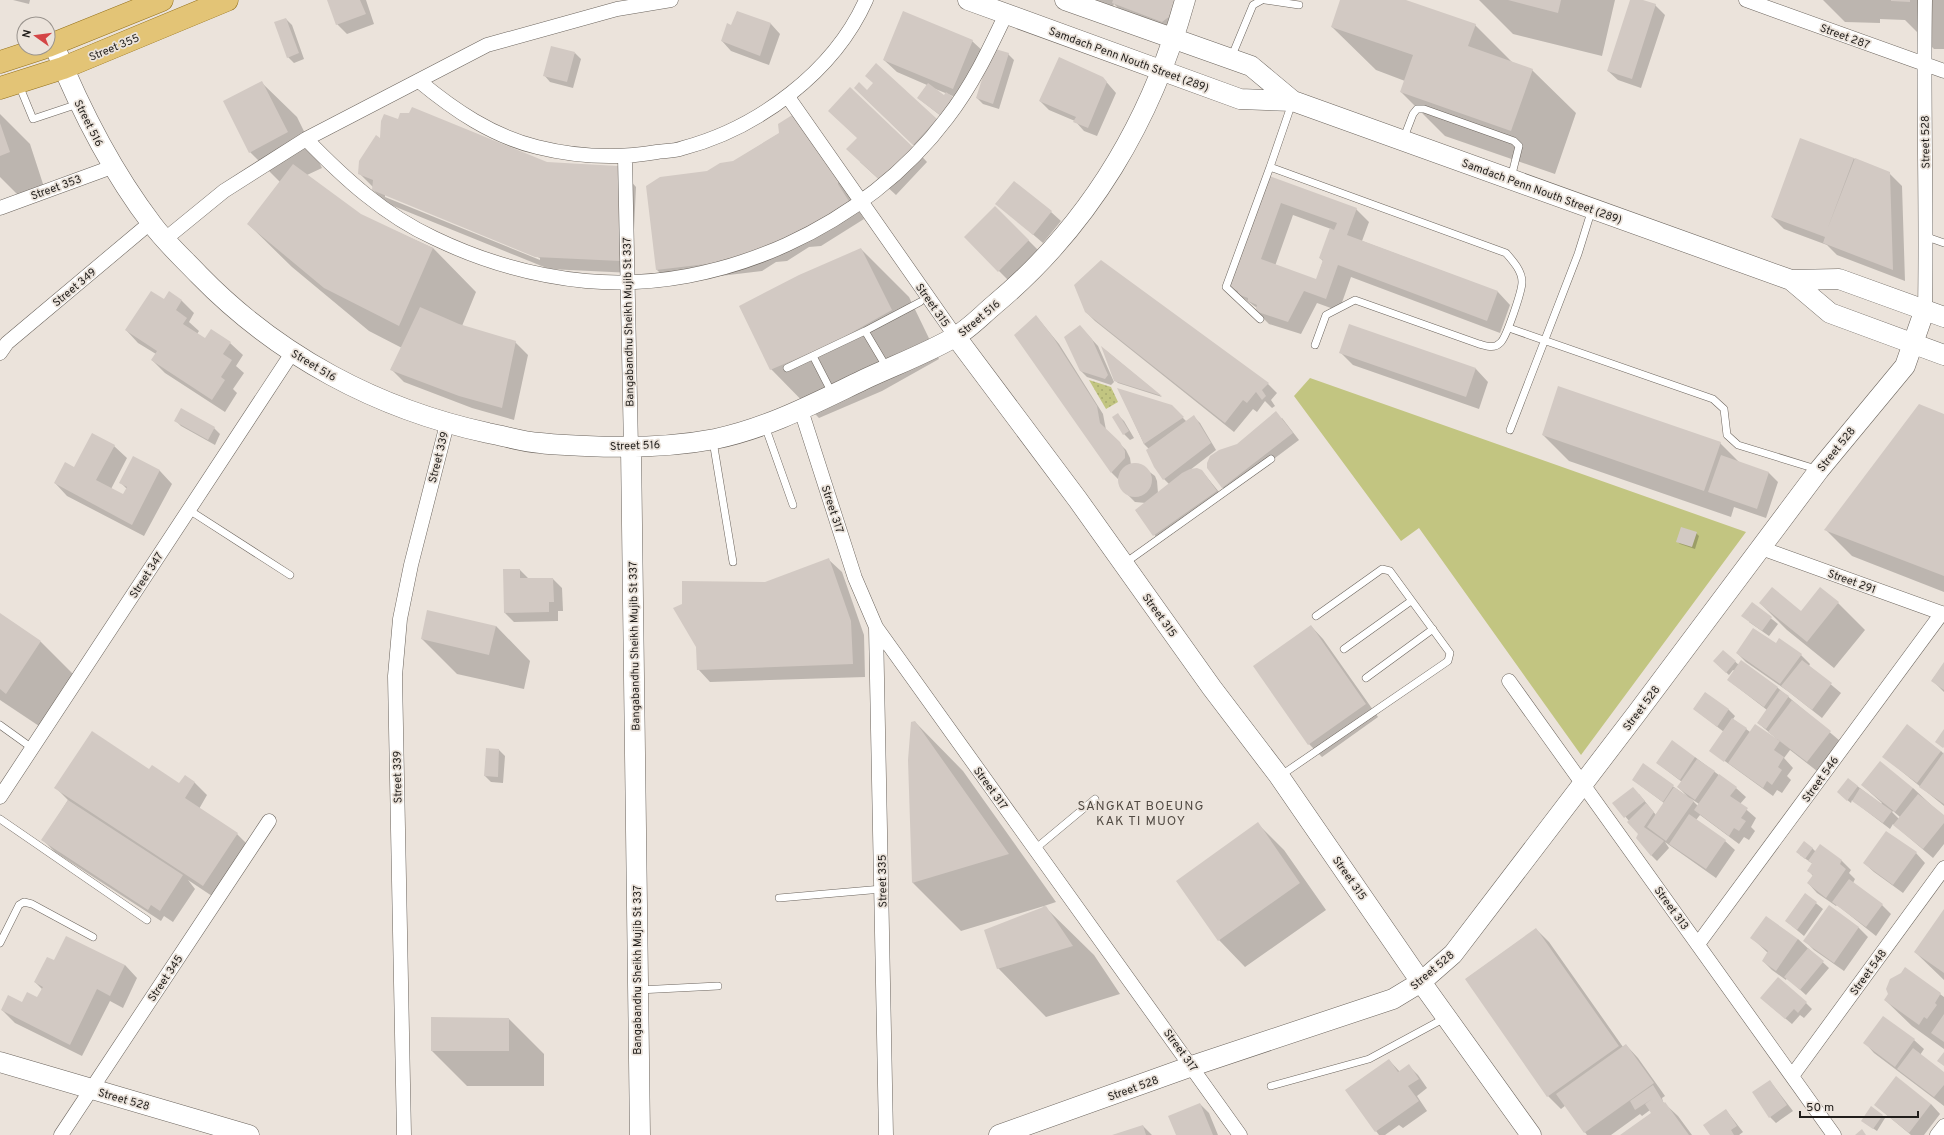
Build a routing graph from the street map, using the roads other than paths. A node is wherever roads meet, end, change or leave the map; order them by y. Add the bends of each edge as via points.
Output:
1 (162, 0) edge
2 (227, 0) edge
3 (671, 0) edge
4 (866, 0) edge
5 (968, 0) edge
6 (1065, 0) edge
7 (1185, 0) edge
8 (1264, 0) edge
9 (1746, 0) edge
10 (1925, 0) edge
11 (1299, 5) dead end
12 (1006, 14) junction
13 (1174, 39) junction
14 (56, 43) edge
15 (18, 56) edge
16 (55, 56) edge
17 (1231, 59) junction
18 (0, 62) edge
19 (1924, 64) junction
20 (63, 68) junction
21 (1162, 71) junction
22 (1944, 71) edge
23 (419, 82) junction
24 (9, 85) edge
25 (788, 96) junction
26 (1293, 101) junction
27 (78, 104) junction
28 (306, 139) junction
29 (1403, 141) junction
30 (625, 157) junction
31 (112, 167) junction
32 (1270, 167) junction
33 (1511, 180) junction
34 (861, 202) junction
35 (0, 208) edge
36 (1592, 209) junction
37 (150, 222) junction
38 (1927, 237) junction
39 (164, 240) junction
40 (1944, 243) edge
41 (1791, 280) junction
42 (627, 282) junction
43 (920, 302) dead end
44 (1925, 309) junction
45 (1944, 317) edge
46 (1260, 319) dead end
47 (1509, 328) junction
48 (865, 331) junction
49 (956, 337) junction
50 (1545, 340) junction
51 (1914, 343) junction
52 (1315, 345) dead end
53 (2, 346) edge
54 (292, 353) junction
55 (1944, 355) edge
56 (813, 356) junction
57 (787, 368) dead end
58 (887, 368) junction
59 (833, 394) junction
60 (801, 410) junction
61 (447, 424) junction
62 (765, 426) junction
63 (1510, 430) dead end
64 (713, 439) junction
65 (631, 448) junction
66 (1271, 459) dead end
67 (1819, 470) junction
68 (793, 505) dead end
69 (189, 510) junction
70 (1761, 548) junction
71 (733, 562) dead end
72 (1123, 564) junction
73 (290, 575) dead end
74 (1411, 601) junction
75 (1943, 613) edge
76 (1316, 616) dead end
77 (876, 627) junction
78 (1433, 629) junction
79 (1344, 648) dead end
80 (1366, 678) dead end
81 (1509, 681) dead end
82 (0, 725) edge
83 (32, 748) junction
84 (1279, 776) junction
85 (1583, 784) junction
86 (0, 797) edge
87 (1095, 799) dead end
88 (0, 819) edge
89 (269, 820) dead end
90 (1035, 849) junction
91 (1944, 868) edge
92 (882, 889) junction
93 (779, 898) dead end
94 (147, 920) dead end
95 (93, 937) dead end
96 (0, 943) edge
97 (1698, 944) junction
98 (1422, 982) junction
99 (718, 986) dead end
100 (637, 990) junction
101 (1447, 1017) junction
102 (0, 1062) edge
103 (1192, 1066) junction
104 (1792, 1076) junction
105 (1271, 1086) dead end
106 (91, 1090) junction
107 (1944, 1126) edge
108 (61, 1135) edge
109 (249, 1135) edge
110 (404, 1135) edge
111 (640, 1135) edge
112 (886, 1135) edge
113 (999, 1135) edge
114 (1240, 1135) edge
115 (1531, 1135) edge
116 (1834, 1135) edge
117 (1938, 1135) edge

1 - 14 main road
2 - 20 main road, Street 355
3 - 23 street via 617,9 487,45
4 - 25 street via 843,39 817,70
5 - 12 street, Samdach Penn Nouth Street (289)
6 - 13 street, Samdach Penn Nouth Street (289)
7 - 13 street, Street 516
8 - 11 lane
8 - 17 lane via 1253,5
9 - 19 street, Street 287
10 - 19 street, Street 528
12 - 21 street, Samdach Penn Nouth Street (289)
12 - 34 street via 980,68 947,119 907,164
13 - 17 street, Samdach Penn Nouth Street (289)
13 - 21 street, Street 516
15 - 18 main road
16 - 20 street, Street 516
17 - 26 street, Samdach Penn Nouth Street (289) via 1251,66
19 - 22 street, Street 287
19 - 38 street, Street 528
20 - 24 main road, Street 355
20 - 27 street, Street 516
21 - 26 street, Samdach Penn Nouth Street (289) via 1240,99
21 - 49 street, Street 516 via 1138,124 1110,175 1076,223 1022,282
23 - 28 street
23 - 30 street via 454,110 493,132 580,156
24 - 27 lane via 33,119
25 - 30 street via 738,128 683,148
25 - 34 street, Street 315
26 - 29 street, Samdach Penn Nouth Street (289)
26 - 32 lane
27 - 31 street, Street 516
28 - 39 street via 224,191
28 - 42 street via 344,178 386,210 432,238 482,259 534,273 587,281
29 - 33 street, Samdach Penn Nouth Street (289)
29 - 33 lane via 1413,114 1417,109 1424,109 1514,141 1519,146 1519,153
30 - 42 street, Bangabandhu Sheikh Mujib St 337
31 - 35 street, Street 353
31 - 37 street, Street 516
32 - 46 lane via 1226,287
32 - 47 lane via 1506,253 1514,261 1522,283
33 - 36 street, Samdach Penn Nouth Street (289)
34 - 42 street via 808,235 750,260 690,276
34 - 49 street, Street 315
36 - 41 street, Samdach Penn Nouth Street (289)
36 - 50 lane via 1578,254
37 - 39 street, Street 516
37 - 53 street, Street 349
38 - 40 lane
38 - 44 street, Street 528
39 - 54 street, Street 516 via 224,301
41 - 44 street, Samdach Penn Nouth Street (289) via 1839,279
41 - 51 street, Samdach Penn Nouth Street (289) via 1830,313
42 - 65 street, Bangabandhu Sheikh Mujib St 337
43 - 48 lane
44 - 45 street, Samdach Penn Nouth Street (289)
44 - 51 street, Street 528
47 - 50 lane
47 - 52 lane via 1501,343 1492,347 1355,300 1326,315
48 - 56 lane
48 - 58 lane
49 - 58 street, Street 516
49 - 72 street, Street 315
50 - 63 lane
50 - 67 lane via 1713,399 1724,409 1727,435 1738,445
51 - 55 street, Samdach Penn Nouth Street (289)
51 - 67 street, Street 528 via 1905,366
54 - 61 street, Street 516 via 340,381 392,405
54 - 69 street, Street 347
56 - 57 lane
56 - 59 lane
58 - 59 street, Street 516
59 - 60 street, Street 516
60 - 62 street, Street 516
60 - 77 street, Street 317 via 855,578
61 - 65 street, Street 516 via 538,443
61 - 110 street, Street 339 via 411,565 400,619 395,676
62 - 64 street, Street 516
62 - 68 lane
64 - 65 street, Street 516
64 - 71 lane
65 - 100 street, Bangabandhu Sheikh Mujib St 337
66 - 72 lane
67 - 70 street, Street 528
69 - 73 lane
69 - 83 street, Street 347
70 - 75 street, Street 291
70 - 85 street, Street 528
72 - 84 street, Street 315
74 - 76 lane via 1390,571 1382,569
74 - 78 lane
74 - 79 lane
75 - 97 street, Street 546
77 - 90 street, Street 317
77 - 92 street, Street 335
78 - 80 lane
78 - 84 lane via 1450,653 1448,661
81 - 85 street, Street 313
82 - 83 lane
83 - 86 street, Street 347
84 - 98 street, Street 315
85 - 97 street, Street 313
85 - 98 street, Street 528 via 1453,954
87 - 90 lane
88 - 94 lane
89 - 106 street, Street 345
90 - 103 street, Street 317
91 - 104 street, Street 548
92 - 93 lane
92 - 112 street, Street 335
95 - 96 lane via 24,902 19,905
97 - 104 street, Street 313
98 - 101 street, Street 315
98 - 103 street, Street 528 via 1393,999
99 - 100 lane
100 - 111 street, Bangabandhu Sheikh Mujib St 337
101 - 105 lane via 1369,1058
101 - 115 street, Street 315
102 - 106 street, Street 528
103 - 113 street, Street 528
103 - 114 street, Street 317
104 - 116 street, Street 313
106 - 108 street, Street 345
106 - 109 street, Street 528
107 - 117 street

